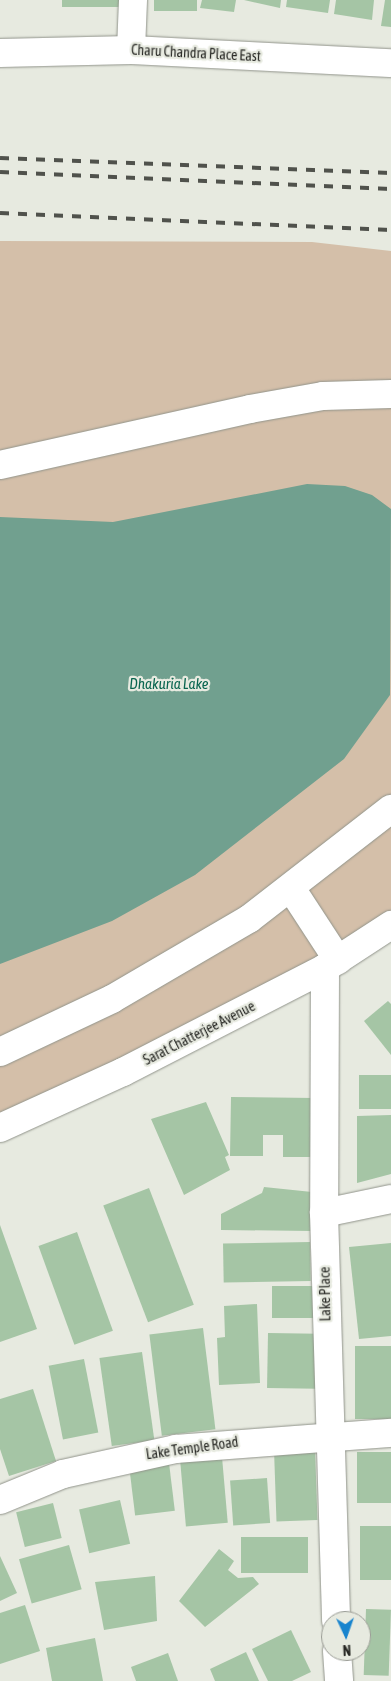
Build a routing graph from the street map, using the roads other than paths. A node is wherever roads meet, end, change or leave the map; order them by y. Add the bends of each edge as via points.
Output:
1 (133, 0) edge
2 (131, 50) junction
3 (0, 53) edge
4 (391, 63) edge
5 (391, 394) edge
6 (0, 465) edge
7 (391, 809) edge
8 (291, 888) junction
9 (391, 925) edge
10 (331, 964) junction
11 (0, 1052) edge
12 (0, 1128) edge
13 (391, 1199) edge
14 (324, 1213) junction
15 (391, 1433) edge
16 (328, 1435) junction
17 (0, 1500) edge
18 (336, 1611) edge
19 (337, 1661) edge
20 (338, 1681) edge

1 - 2 street
2 - 3 street, Charu Chandra Place East
2 - 4 street, Charu Chandra Place East
5 - 6 street via 322,396 250,409
7 - 8 street
8 - 10 street
8 - 11 street via 249,919 112,1000
9 - 10 street, Sarat Chatterjee Avenue
10 - 12 street, Sarat Chatterjee Avenue via 123,1072
10 - 14 street, Lake Place
13 - 14 street
14 - 16 street, Lake Place
15 - 16 street, Lake Temple Road
16 - 17 street, Lake Temple Road via 204,1445 122,1459 63,1474
16 - 18 street, Lake Place
19 - 20 street

